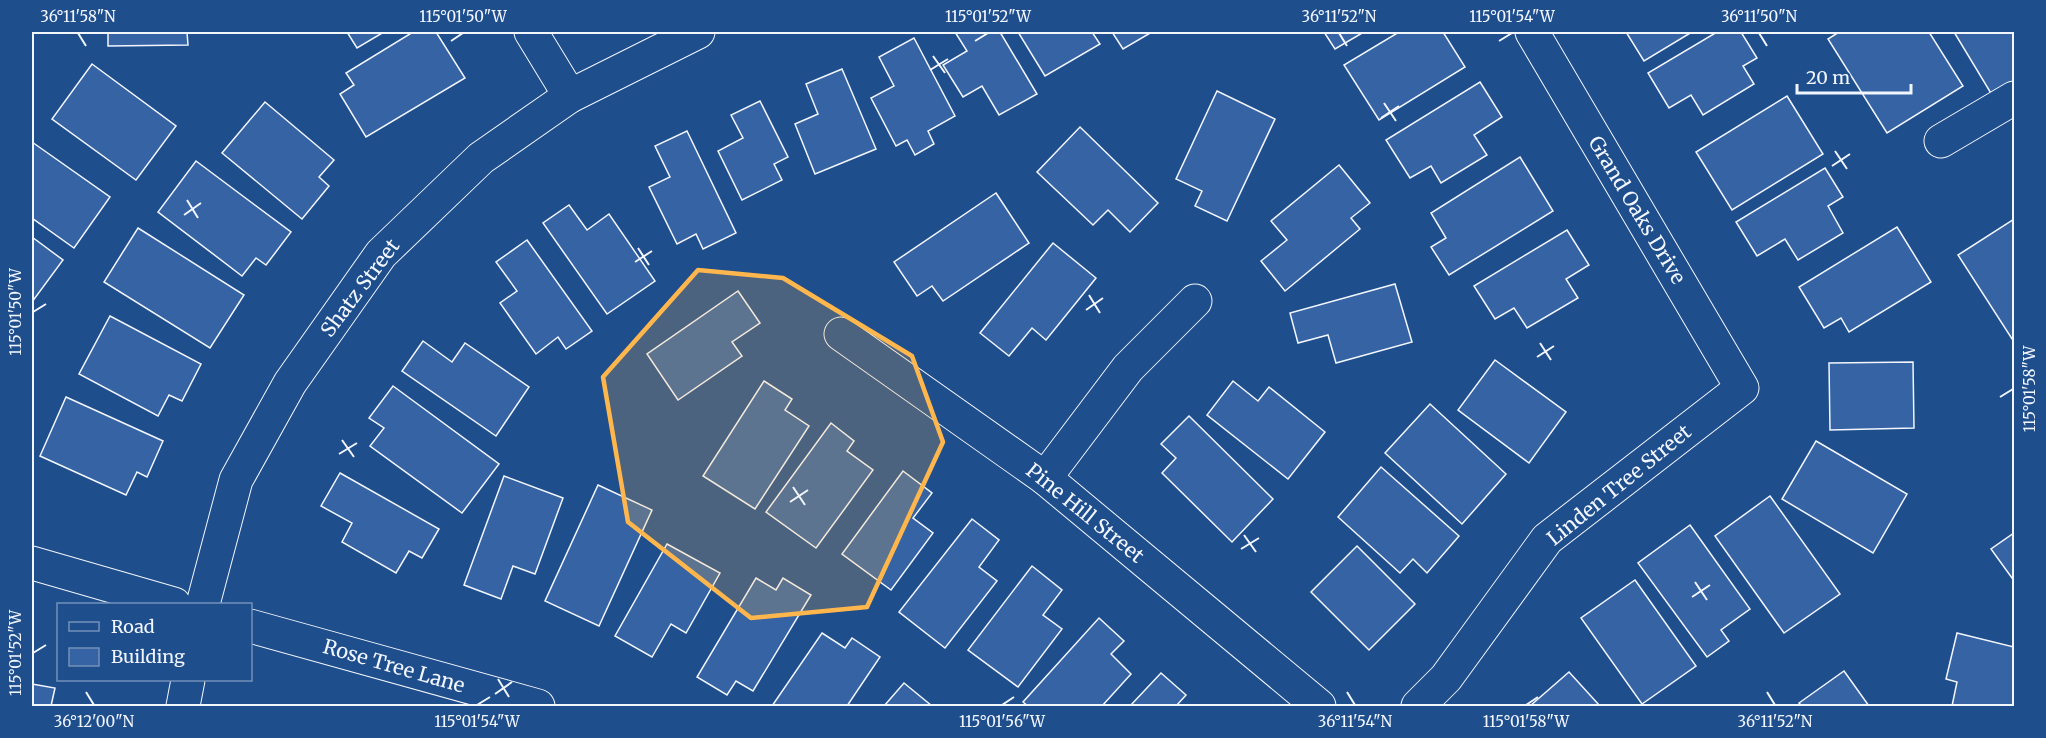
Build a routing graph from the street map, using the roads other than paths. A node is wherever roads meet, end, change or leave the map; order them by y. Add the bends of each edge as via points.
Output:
1 (531, 32) edge
2 (698, 32) edge
3 (1532, 32) edge
4 (570, 96) junction
5 (2014, 98) edge
6 (1941, 141) dead end
7 (1195, 301) dead end
8 (841, 334) dead end
9 (1742, 388) joint
10 (1045, 478) junction
11 (32, 563) edge
12 (171, 603) edge
13 (202, 603) edge
14 (252, 627) edge
15 (188, 681) edge
16 (183, 706) edge
17 (538, 706) edge
18 (1319, 706) edge
19 (1418, 706) edge

1 - 4 street
2 - 4 street, Shatz Street
3 - 9 street, Grand Oaks Drive
4 - 13 street, Shatz Street via 481,158 381,254 290,383 236,480
5 - 6 street
7 - 10 street via 1128,368
8 - 10 street, Pine Hill Street
9 - 19 street, Linden Tree Street via 1547,539 1446,678
10 - 18 street, Pine Hill Street
11 - 12 street
14 - 17 street, Rose Tree Lane
15 - 16 street

